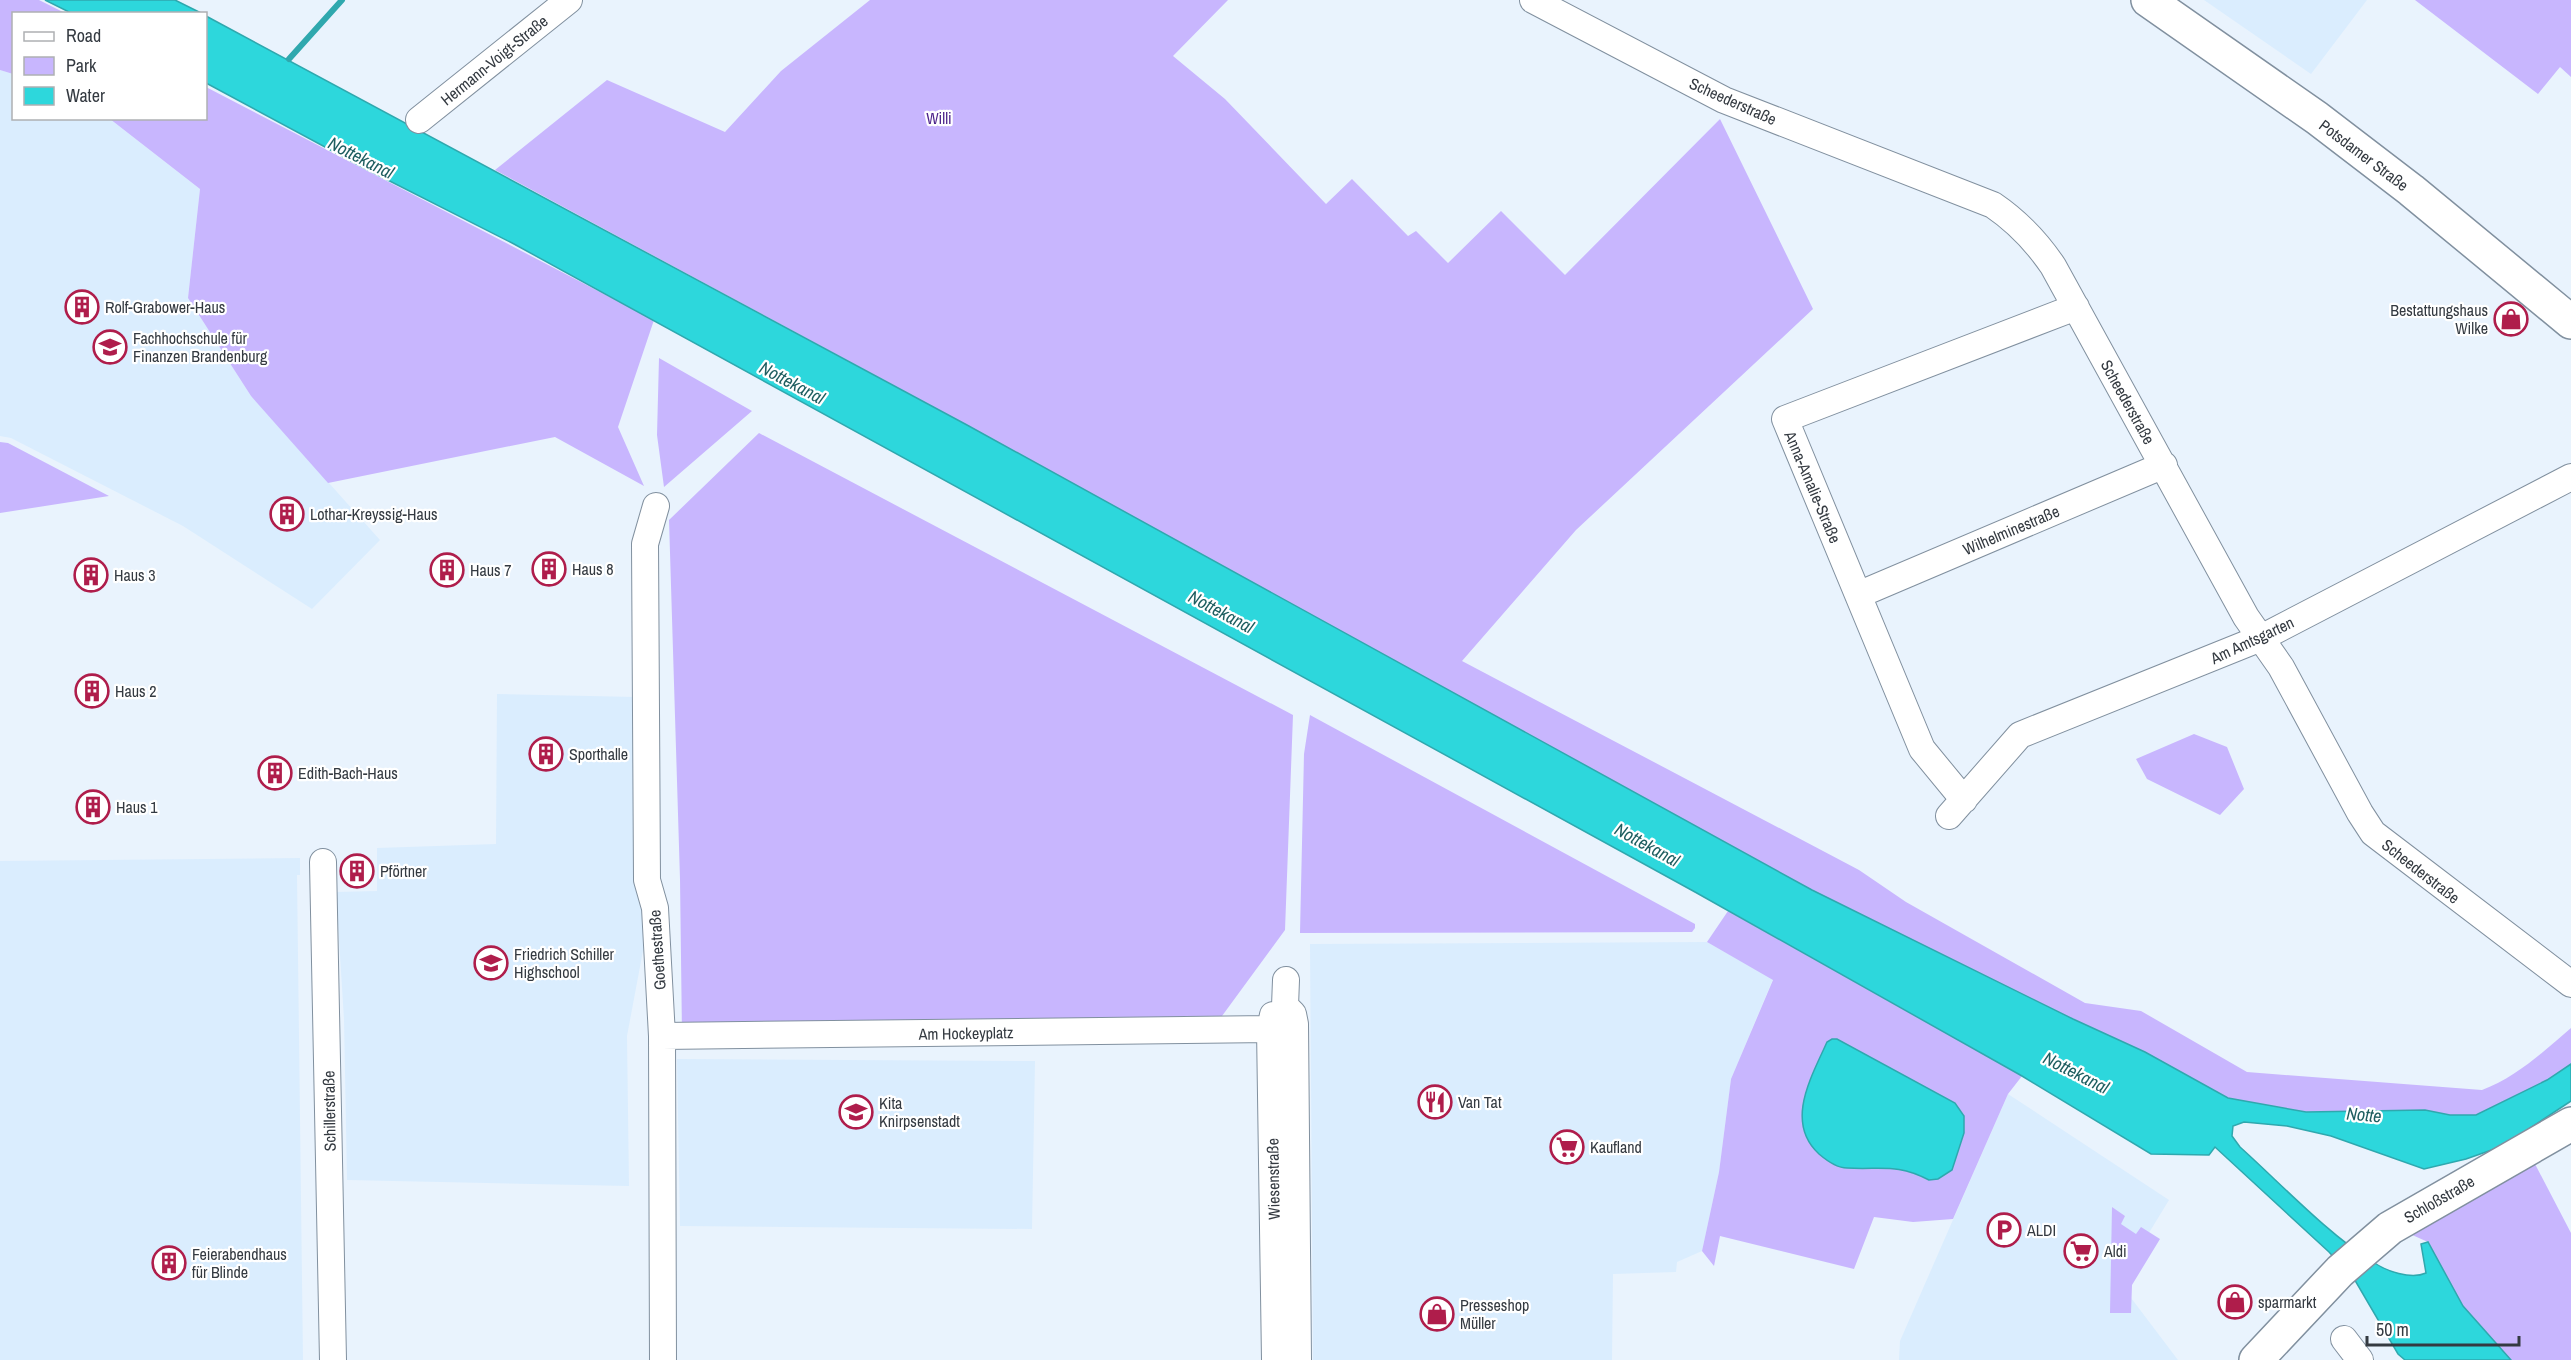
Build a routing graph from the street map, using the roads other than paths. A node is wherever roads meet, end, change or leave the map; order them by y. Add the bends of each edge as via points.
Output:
1 (569, 0) edge
2 (1533, 0) edge
3 (2148, 0) edge
4 (419, 120) dead end
5 (2076, 307) junction
6 (2571, 322) edge
7 (2164, 465) junction
8 (2571, 477) edge
9 (656, 506) dead end
10 (1858, 595) junction
11 (2261, 638) junction
12 (1956, 808) joint
13 (323, 862) dead end
14 (1286, 980) dead end
15 (2571, 984) edge
16 (1285, 1006) junction
17 (1270, 1029) junction
18 (662, 1036) junction
19 (2571, 1124) edge
20 (2344, 1339) dead end
21 (333, 1360) edge
22 (663, 1360) edge
23 (1275, 1360) edge
24 (1298, 1360) edge
25 (2256, 1360) edge
26 (2360, 1360) edge

1 - 4 street, Hermann-Voigt-Straße
2 - 5 street, Scheederstraße via 1724,100 1993,205 2034,239
3 - 6 main road, Potsdamer Straße via 2317,118
5 - 7 street, Scheederstraße
5 - 10 street, Anna-Amalie-Straße via 1785,419
7 - 10 street, Wilhelminestraße
7 - 11 street, Scheederstraße
8 - 11 street, Am Amtsgarten
9 - 18 street, Goethestraße via 645,544 647,880 655,908
10 - 12 street, Anna-Amalie-Straße via 1922,748
11 - 12 street, Am Amtsgarten via 2020,735
11 - 15 street, Scheederstraße via 2373,833
13 - 21 street, Schillerstraße
14 - 16 street, Wiesenstraße
16 - 17 street via 1271,1016
16 - 24 street, Wiesenstraße via 1293,1014 1295,1024
17 - 18 street, Am Hockeyplatz
17 - 23 street, Wiesenstraße
18 - 22 street, Goethestraße
19 - 25 main road, Schloßstraße via 2390,1228 2341,1270
20 - 26 street

